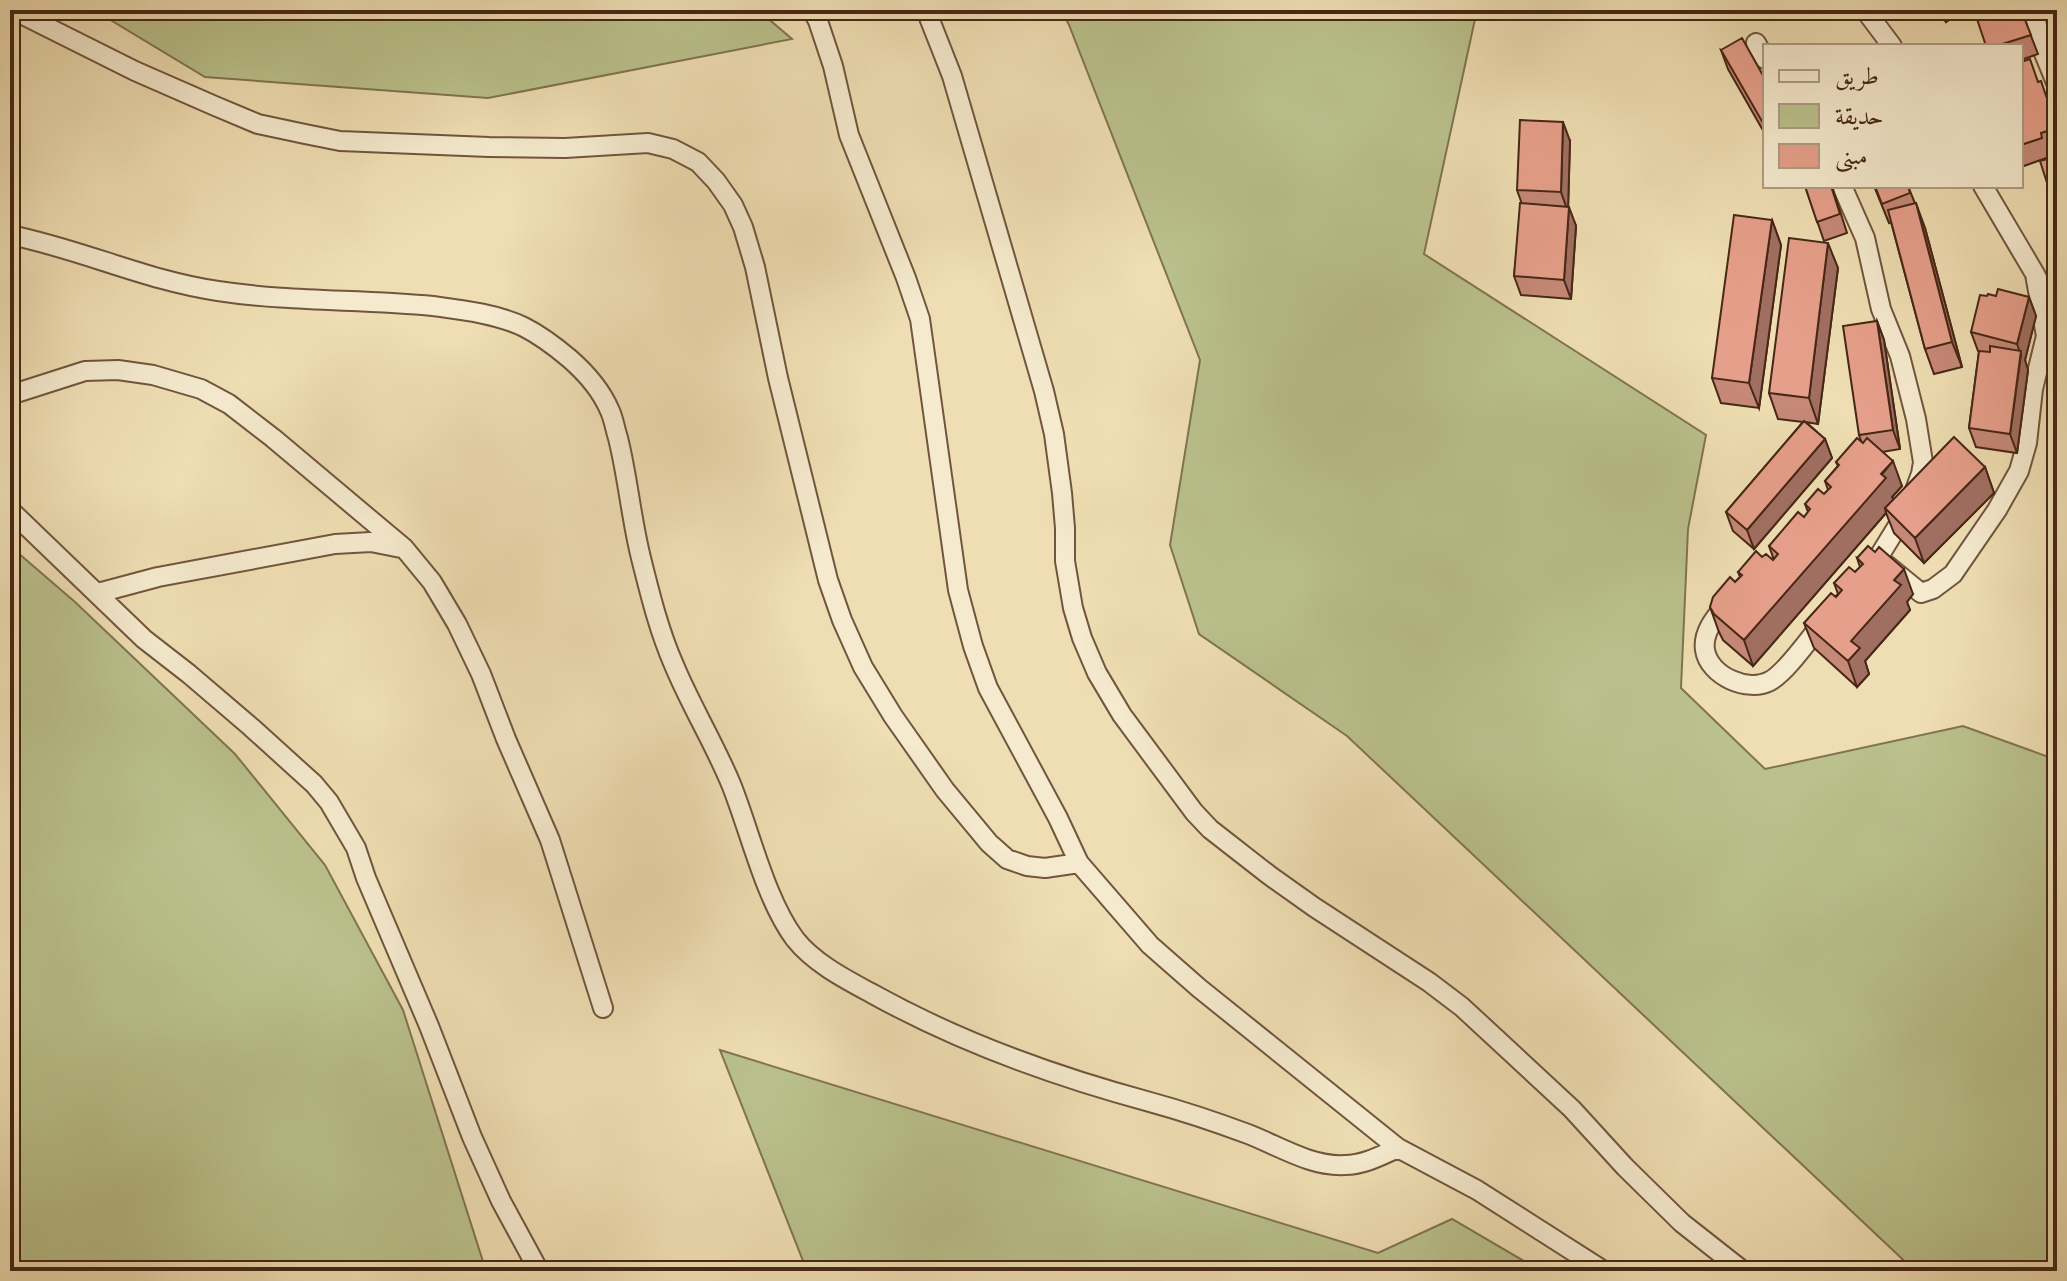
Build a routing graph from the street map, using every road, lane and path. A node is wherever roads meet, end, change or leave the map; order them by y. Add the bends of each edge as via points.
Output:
1 (13, 10) edge
2 (812, 10) edge
3 (926, 10) edge
4 (1865, 10) edge
5 (2034, 10) edge
6 (1890, 44) edge
7 (2057, 85) edge
8 (1843, 188) edge
9 (1984, 188) edge
10 (10, 235) edge
11 (2035, 274) junction
12 (2057, 318) edge
13 (10, 395) edge
14 (10, 510) edge
15 (404, 548) junction
16 (1746, 585) edge
17 (98, 593) junction
18 (1836, 606) edge
19 (1079, 863) junction
20 (603, 1008) dead end
21 (1398, 1148) junction
22 (539, 1271) edge
23 (1604, 1271) edge
24 (1743, 1271) edge

1 - 19 street via 258,124 340,141 565,148 648,143 698,162 733,205 743,227 828,580 863,667 945,790 989,843 1007,859 1027,866
2 - 19 street via 833,66 849,135 920,319 958,590 973,646 988,688
3 - 24 street via 952,76 1044,391 1054,434 1073,608 1097,673 1122,715 1210,829 1462,1007 1572,1109 1682,1223
4 - 6 street
5 - 7 street
8 - 11 street via 1865,238 1881,309 1900,356 1923,462 1908,509 1873,564 1921,593 1953,574 2019,471 2046,336
9 - 11 street
10 - 21 street via 217,291 454,309 511,323 544,340 587,376 611,413 639,551 672,660 731,784 782,919 811,956 964,1040 1251,1135 1309,1160 1345,1166
11 - 12 street
13 - 15 street via 85,371 153,375 201,389 273,438
14 - 17 street
15 - 17 street via 371,542 335,544
15 - 20 street via 432,582 481,674 550,840
16 - 18 street via 1710,626 1705,643 1715,668 1744,684 1771,680
17 - 22 street via 329,802 356,848 472,1137
19 - 21 street via 1150,945
21 - 23 street via 1477,1190

